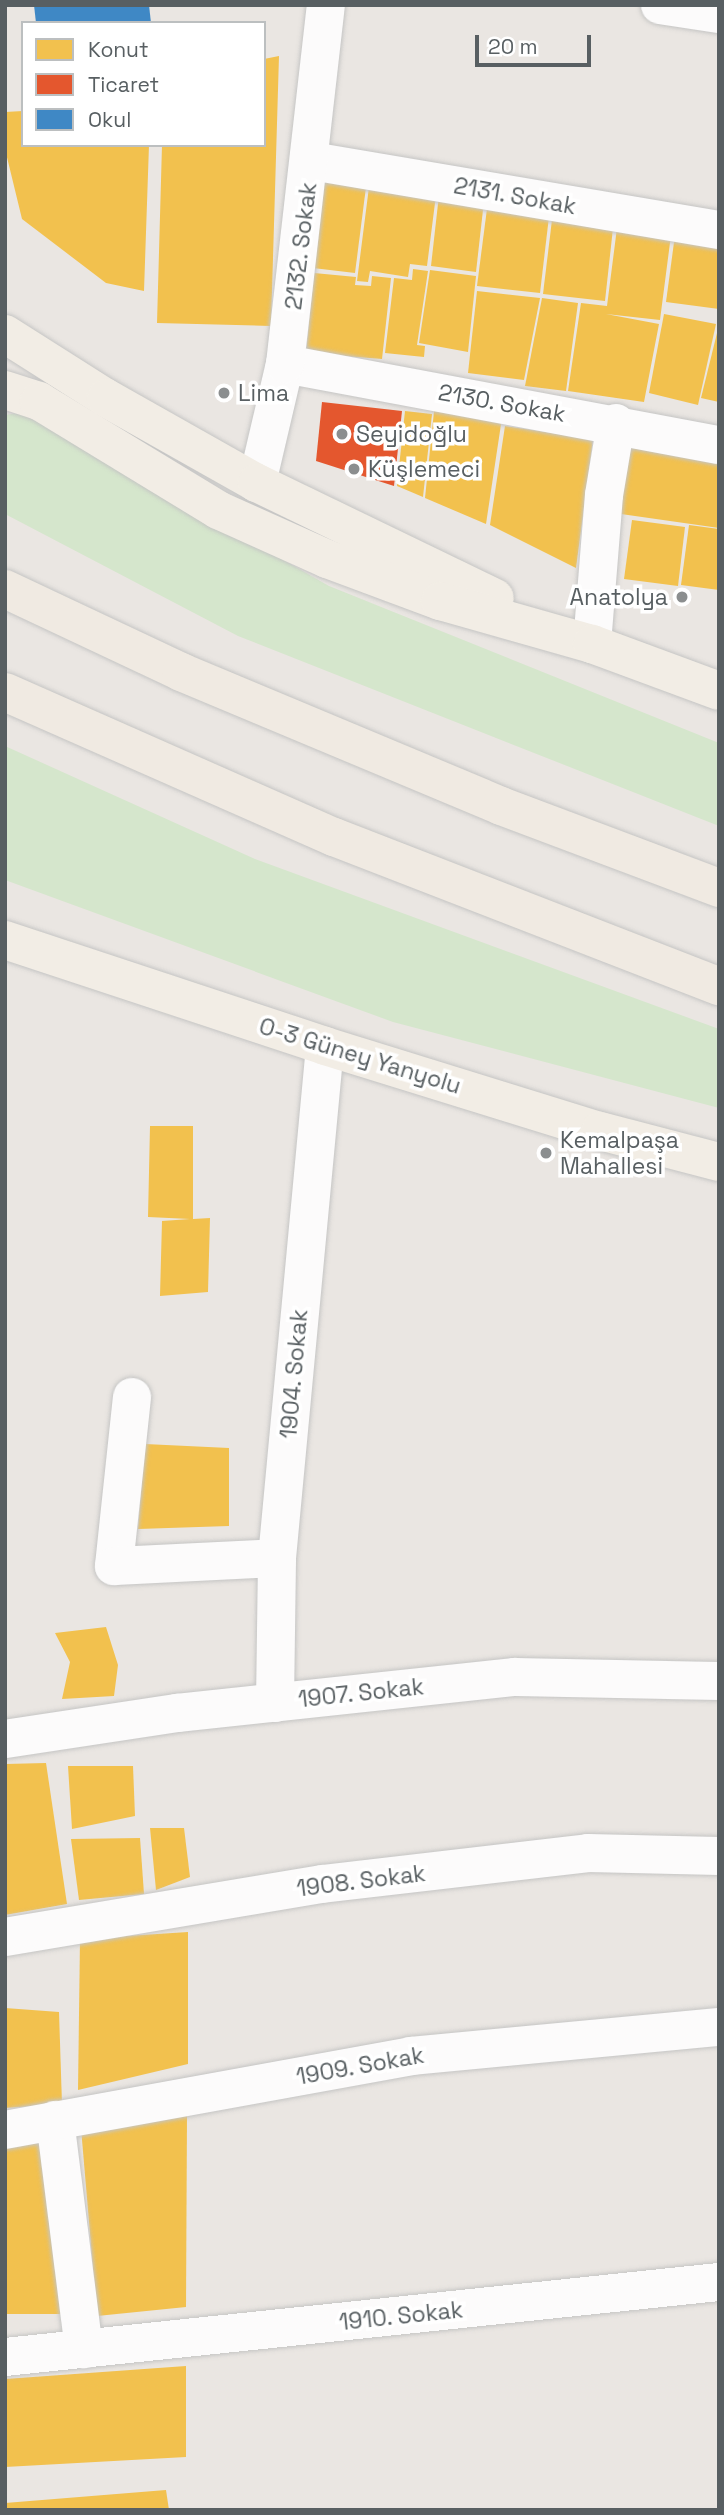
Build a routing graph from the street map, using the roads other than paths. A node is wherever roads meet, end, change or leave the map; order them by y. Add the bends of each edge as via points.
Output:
1 (327, 5) edge
2 (660, 5) edge
3 (719, 14) edge
4 (311, 161) junction
5 (719, 230) edge
6 (8, 330) edge
7 (285, 364) junction
8 (5, 390) edge
9 (616, 423) junction
10 (719, 444) edge
11 (257, 483) junction
12 (5, 589) edge
13 (592, 644) junction
14 (719, 691) edge
15 (5, 692) edge
16 (719, 888) edge
17 (5, 930) edge
18 (5, 940) edge
19 (5, 953) edge
20 (66, 962) junction
21 (719, 986) edge
22 (325, 1046) junction
23 (719, 1162) edge
24 (132, 1397) dead end
25 (277, 1558) junction
26 (719, 1681) edge
27 (275, 1703) junction
28 (5, 1739) edge
29 (719, 1856) edge
30 (5, 1937) edge
31 (719, 2027) edge
32 (55, 2120) junction
33 (5, 2130) edge
34 (719, 2283) edge
35 (84, 2349) junction
36 (5, 2357) edge

1 - 4 street, 2132. Sokak
2 - 3 street
4 - 5 street, 2131. Sokak
4 - 7 street, 2132. Sokak
6 - 11 main road via 106,398
7 - 9 street, 2130. Sokak
7 - 11 street, 2132. Sokak
8 - 13 main road via 39,401 218,510 327,559 440,601
9 - 10 street, 2130. Sokak
9 - 13 street via 604,495
11 - 13 main road
12 - 16 highway via 193,677 501,806
13 - 14 main road
15 - 21 highway via 334,837
17 - 20 main road
18 - 20 main road, O-3 Güney Yanyolu
19 - 20 main road
20 - 22 main road, O-3 Güney Yanyolu
22 - 23 main road, O-3 Güney Yanyolu via 600,1131
22 - 25 street, 1904. Sokak
24 - 25 street via 114,1566
25 - 27 street, 1904. Sokak
26 - 27 street, 1907. Sokak via 515,1677
27 - 28 street, 1907. Sokak
29 - 30 street, 1908. Sokak via 588,1853 322,1884
31 - 32 street, 1909. Sokak via 411,2056
32 - 33 street, 1909. Sokak
32 - 35 street
34 - 35 street, 1910. Sokak
35 - 36 street, 1910. Sokak

